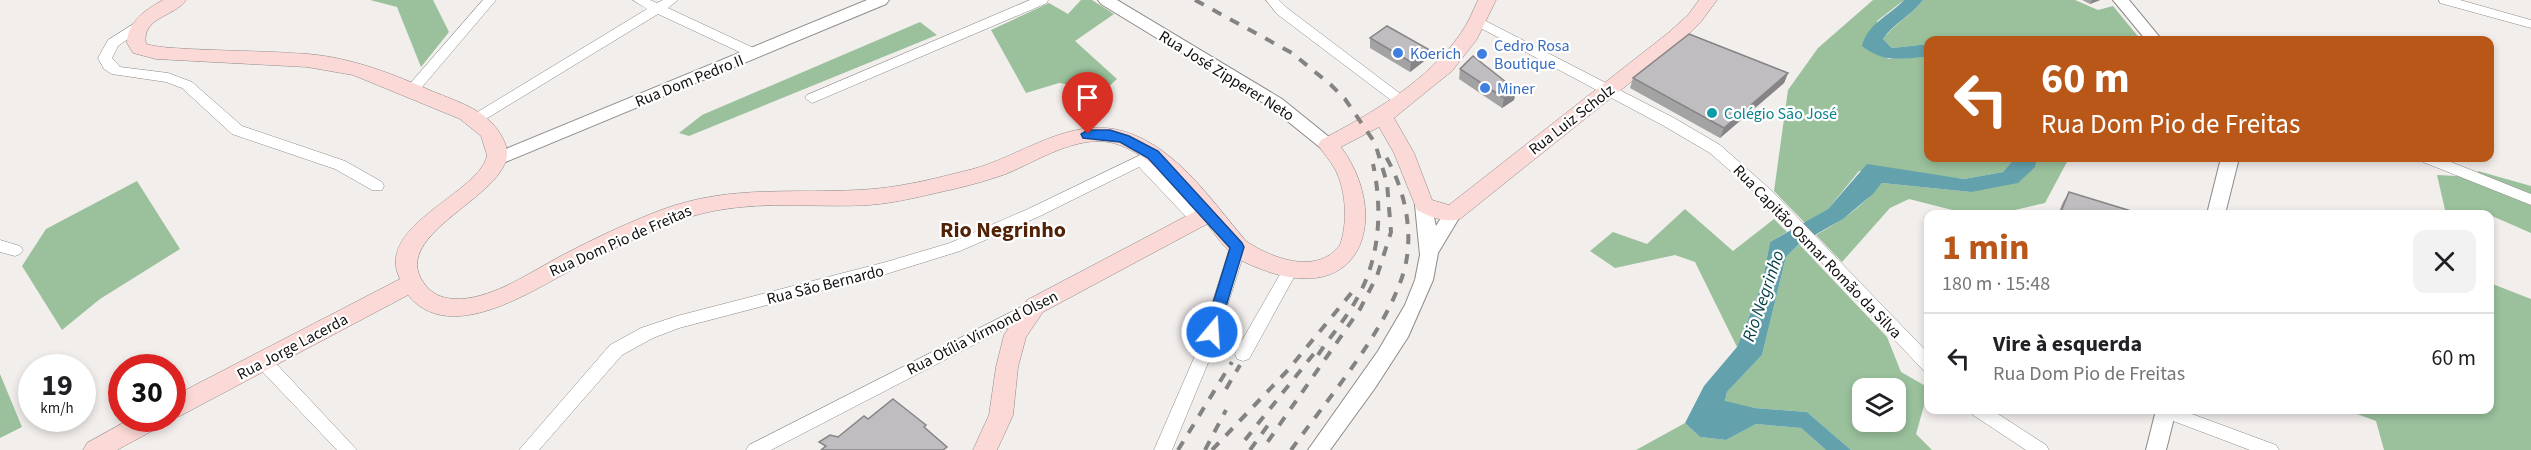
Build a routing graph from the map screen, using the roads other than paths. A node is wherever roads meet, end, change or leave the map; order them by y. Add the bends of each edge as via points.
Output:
1 (177, 0) edge
2 (490, 0) edge
3 (639, 0) edge
4 (672, 0) edge
5 (881, 0) edge
6 (1042, 0) edge
7 (1106, 0) edge
8 (1272, 0) edge
9 (1487, 0) edge
10 (1708, 0) edge
11 (2121, 0) edge
12 (2445, 0) edge
13 (658, 9) junction
14 (1478, 21) junction
15 (143, 22) junction
16 (2531, 24) edge
17 (2151, 36) edge
18 (753, 53) junction
19 (412, 90) junction
20 (1609, 90) junction
21 (812, 98) dead end
22 (1401, 101) junction
23 (1383, 116) junction
24 (476, 119) junction
25 (1328, 145) junction
26 (1147, 157) junction
27 (497, 159) junction
28 (2229, 162) edge
29 (2438, 162) edge
30 (377, 186) dead end
31 (2531, 200) edge
32 (1424, 205) junction
33 (2217, 210) edge
34 (1453, 213) junction
35 (1204, 217) junction
36 (1238, 247) junction
37 (1429, 253) junction
38 (1291, 268) junction
39 (411, 283) junction
40 (1035, 306) junction
41 (1243, 354) dead end
42 (1924, 360) edge
43 (263, 361) junction
44 (186, 402) edge
45 (1985, 414) edge
46 (2165, 414) edge
47 (2176, 414) edge
48 (132, 432) edge
49 (108, 447) edge
50 (348, 450) edge
51 (528, 450) edge
52 (755, 450) edge
53 (985, 450) edge
54 (1163, 450) edge
55 (1318, 450) edge
56 (2040, 450) edge
57 (2156, 450) edge
58 (2270, 450) edge

1 - 15 main road
2 - 19 street
3 - 13 street
4 - 13 street
5 - 18 street, Rua Dom Pedro II
6 - 21 street
7 - 25 street, Rua José Zipperer Neto via 1276,103
8 - 22 street
9 - 14 main road
10 - 20 main road, Rua Luiz Scholz via 1685,29
11 - 17 street
12 - 16 street
13 - 18 street
13 - 24 street
14 - 20 street, Rua Capitão Osmar Romão da Silva
14 - 22 main road via 1456,56
15 - 19 main road via 137,29 135,43 146,52 319,61 357,69
15 - 30 street via 108,48 105,58 112,68 178,81 195,90 237,130 340,165
18 - 27 street, Rua Dom Pedro II
19 - 24 main road
20 - 34 main road, Rua Luiz Scholz
20 - 42 street, Rua Capitão Osmar Romão da Silva via 1715,149 1754,182
22 - 23 main road
23 - 25 main road
23 - 32 main road via 1404,153
24 - 27 main road via 495,142
25 - 38 main road, Rua José Zipperer Neto via 1346,173 1352,192 1353,239 1346,254 1331,265
26 - 35 main road, Rua Dom Pio de Freitas
26 - 39 main road, Rua Dom Pio de Freitas via 1125,139 1088,134 993,171 892,194 736,201 692,207 473,306 441,307 429,302
26 - 51 street, Rua São Bernardo via 955,247 646,333 616,350
27 - 39 main road via 489,171 417,237 406,268
28 - 33 street
29 - 31 street
32 - 34 main road
32 - 37 street
34 - 37 street
35 - 36 main road, Rua Dom Pio de Freitas
35 - 40 main road, Rua Otília Virmond Olsen
36 - 38 main road, Rua José Zipperer Neto via 1258,260
36 - 54 street via 1205,351
37 - 55 street via 1423,283 1407,318
38 - 41 street
39 - 43 main road, Rua Jorge Lacerda
40 - 52 street, Rua Otília Virmond Olsen
40 - 53 main road via 1015,335 1001,415
43 - 44 main road, Rua Jorge Lacerda
43 - 50 street
45 - 56 street
46 - 57 street
47 - 58 street
48 - 49 main road

